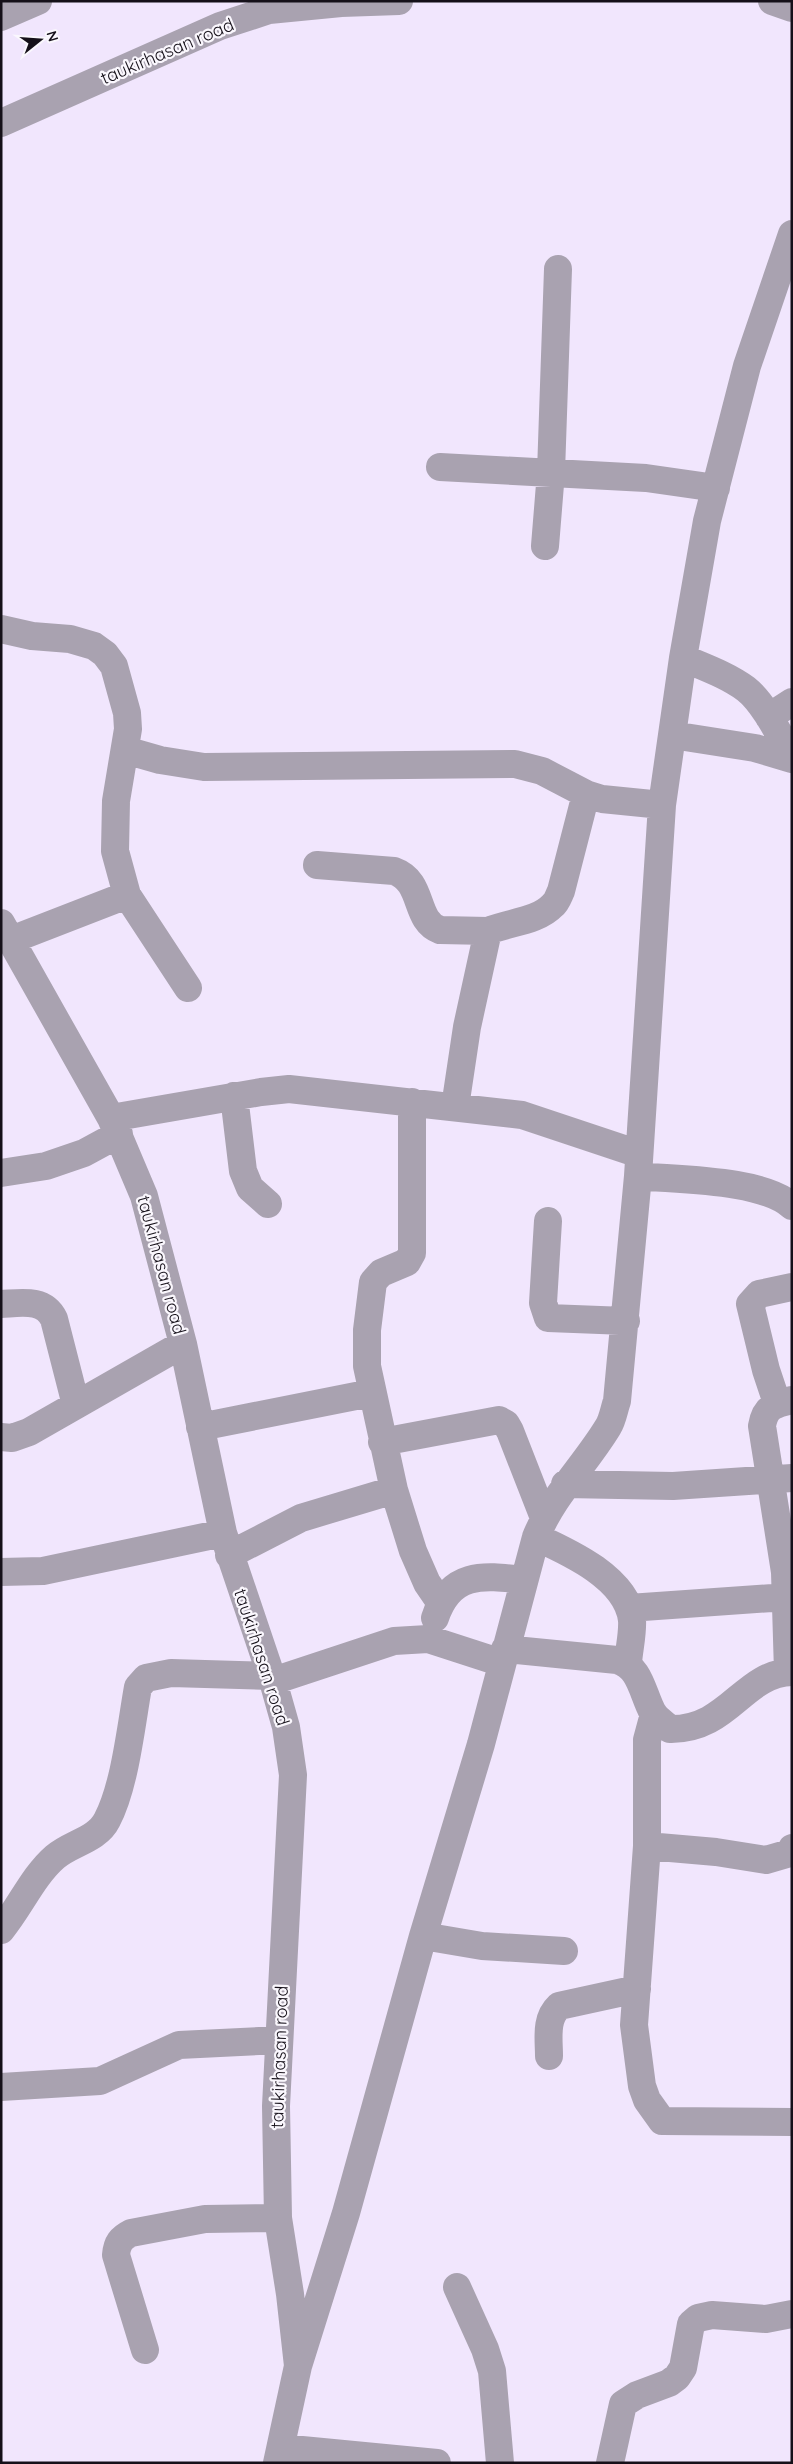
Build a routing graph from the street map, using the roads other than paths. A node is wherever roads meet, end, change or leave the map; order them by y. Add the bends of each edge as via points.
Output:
1 (38, 1) edge
2 (399, 1) edge
3 (772, 1) edge
4 (258, 5) edge
5 (792, 8) edge
6 (1, 17) edge
7 (1, 124) edge
8 (792, 234) edge
9 (558, 269) dead end
10 (440, 467) dead end
11 (551, 472) junction
12 (716, 488) junction
13 (545, 546) dead end
14 (1, 629) edge
15 (683, 658) junction
16 (792, 702) edge
17 (769, 718) junction
18 (672, 735) junction
19 (125, 750) junction
20 (792, 758) edge
21 (586, 794) junction
22 (662, 806) junction
23 (317, 865) dead end
24 (127, 895) junction
25 (6, 931) edge
26 (488, 931) junction
27 (188, 988) dead end
28 (234, 1096) junction
29 (412, 1102) junction
30 (455, 1107) junction
31 (115, 1126) junction
32 (638, 1165) junction
33 (1, 1173) edge
34 (268, 1204) dead end
35 (792, 1206) edge
36 (548, 1221) dead end
37 (792, 1287) edge
38 (1, 1304) edge
39 (626, 1321) junction
40 (183, 1344) junction
41 (371, 1393) junction
42 (785, 1402) edge
43 (76, 1405) junction
44 (200, 1427) junction
45 (1, 1437) edge
46 (382, 1442) junction
47 (780, 1479) edge
48 (565, 1484) junction
49 (394, 1490) junction
50 (540, 1527) junction
51 (226, 1544) junction
52 (1, 1572) edge
53 (523, 1580) junction
54 (786, 1597) junction
55 (440, 1602) junction
56 (629, 1608) junction
57 (428, 1639) junction
58 (504, 1656) junction
59 (628, 1663) junction
60 (790, 1672) edge
61 (272, 1678) junction
62 (654, 1714) junction
63 (647, 1846) junction
64 (792, 1848) edge
65 (1, 1930) edge
66 (423, 1936) junction
67 (564, 1950) dead end
68 (637, 1989) junction
69 (279, 2040) junction
70 (549, 2056) dead end
71 (1, 2086) edge
72 (792, 2122) edge
73 (278, 2218) junction
74 (457, 2287) dead end
75 (792, 2314) edge
76 (146, 2350) dead end
77 (298, 2366) junction
78 (279, 2456) edge
79 (357, 2459) edge
80 (437, 2463) edge
81 (500, 2463) edge
82 (610, 2463) edge

1 - 6 street
2 - 4 street, taukirhasan road
3 - 5 street
4 - 7 street, taukirhasan road via 220,26
8 - 12 street via 747,366
9 - 11 street
10 - 11 street
11 - 12 street via 646,478
11 - 13 street
12 - 15 street via 707,521
14 - 19 street via 70,639 94,646 105,654 114,666 127,713
15 - 17 street via 723,675 747,690
15 - 18 street
16 - 17 street
17 - 20 street
18 - 20 street via 755,748
18 - 22 street
19 - 21 street via 204,767 515,764 542,771
19 - 24 street via 116,801 115,850
21 - 22 street
21 - 26 street via 561,891 553,905 529,919
22 - 32 street
23 - 26 street via 402,874 412,884 433,928
24 - 25 street
24 - 27 street
25 - 31 street, taukirhasan road
26 - 30 street via 467,1027
28 - 29 street via 289,1089
28 - 31 street
28 - 34 street via 243,1172 250,1188
29 - 30 street
29 - 41 street via 412,1253 407,1262 381,1273 373,1282 367,1330
30 - 32 street via 522,1115
31 - 33 street via 84,1153 46,1166
31 - 40 street, taukirhasan road via 144,1196
32 - 35 street via 769,1192
32 - 39 street
36 - 39 street via 543,1303 548,1318
37 - 42 street via 760,1294 750,1304 766,1370
38 - 43 street via 36,1302 50,1310
39 - 48 street via 617,1401 610,1425
40 - 43 street
40 - 44 street, taukirhasan road
41 - 44 street
41 - 46 street
42 - 47 street via 769,1407 762,1426
43 - 45 street via 29,1432 12,1438
44 - 51 street, taukirhasan road
46 - 49 street
46 - 50 street via 499,1420 510,1431
47 - 48 street via 673,1486
47 - 54 street
48 - 50 street
49 - 51 street
49 - 55 street via 413,1551 427,1584
50 - 53 street
50 - 56 street via 618,1588
51 - 52 street via 43,1571
51 - 61 street, taukirhasan road
53 - 55 street via 487,1576 467,1580 458,1584
53 - 58 street
54 - 56 street
54 - 60 street
55 - 57 street
56 - 59 street via 632,1621
57 - 58 street
57 - 61 street via 394,1642
58 - 59 street
58 - 66 street via 482,1744
59 - 62 street
60 - 62 street via 761,1679 729,1708 710,1720 685,1729 670,1729
61 - 65 street via 170,1673 146,1678 138,1687 121,1776 107,1820 99,1832 57,1855 46,1865
61 - 69 street, taukirhasan road via 286,1727 292,1775
62 - 63 street via 648,1740
63 - 64 street via 766,1860 790,1853
63 - 68 street
66 - 67 street via 482,1946
66 - 77 street via 346,2213
68 - 70 street via 559,2006 549,2022
68 - 72 street via 634,2024 642,2086 647,2100 662,2121
69 - 71 street via 179,2045 100,2081
69 - 73 street, taukirhasan road via 276,2106
73 - 76 street via 205,2219 131,2233 122,2238 116,2246 116,2255
73 - 77 street, taukirhasan road
74 - 81 street via 492,2371
75 - 82 street via 766,2319 712,2315 698,2318 692,2324 683,2368 677,2378 636,2394 623,2404
77 - 78 street, taukirhasan road
78 - 79 street
79 - 80 street

